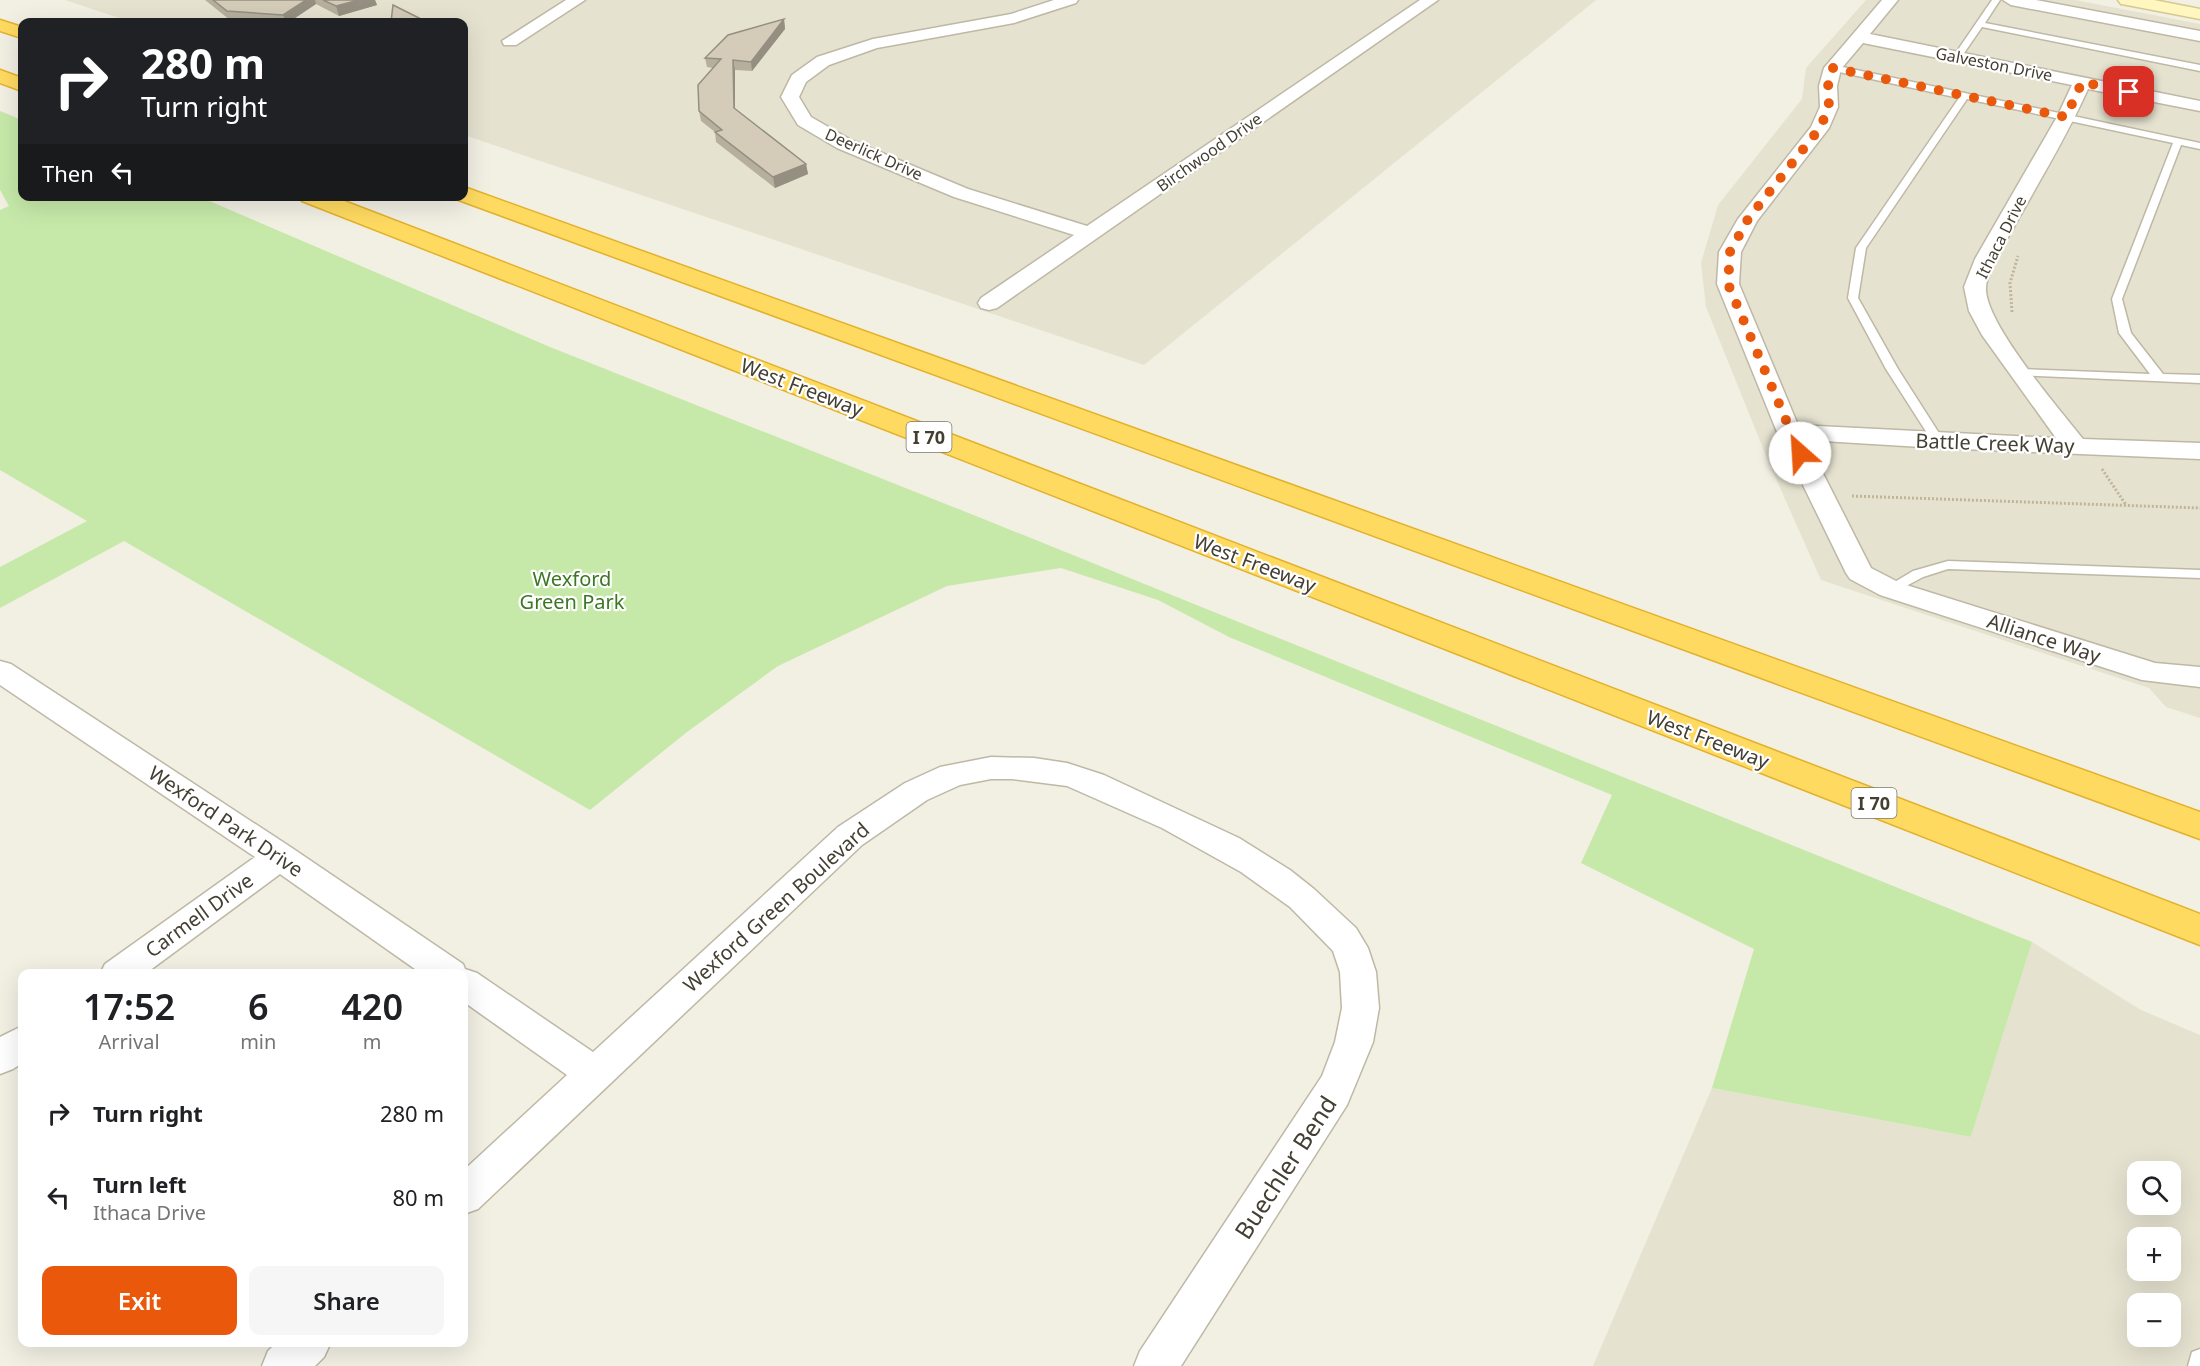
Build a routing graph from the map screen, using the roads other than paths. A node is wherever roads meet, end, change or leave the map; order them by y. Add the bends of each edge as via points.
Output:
1 (577, 0) edge
2 (1070, 0) edge
3 (1430, 0) edge
4 (1890, 0) edge
5 (1996, 0) edge
6 (2011, 0) edge
7 (2127, 0) edge
8 (2200, 14) edge
9 (1979, 24) junction
10 (0, 25) edge
11 (18, 32) edge
12 (2200, 36) edge
13 (1858, 37) junction
14 (510, 41) dead end
15 (1957, 57) junction
16 (1833, 68) junction
17 (2200, 68) edge
18 (0, 76) edge
19 (2082, 82) junction
20 (18, 83) edge
21 (1965, 96) junction
22 (2200, 106) edge
23 (2066, 117) junction
24 (2178, 141) junction
25 (2200, 146) edge
26 (468, 195) edge
27 (323, 201) edge
28 (1090, 234) junction
29 (989, 303) dead end
30 (2021, 373) junction
31 (2159, 377) junction
32 (2200, 379) edge
33 (1789, 432) junction
34 (1938, 441) junction
35 (2075, 446) junction
36 (2200, 451) edge
37 (2200, 574) edge
38 (1890, 589) junction
39 (0, 671) edge
40 (2200, 677) edge
41 (2200, 826) edge
42 (280, 857) junction
43 (2200, 930) edge
44 (1352, 951) joint
45 (125, 969) edge
46 (443, 969) edge
47 (468, 986) edge
48 (18, 1045) edge
49 (0, 1058) edge
50 (594, 1073) junction
51 (468, 1192) edge
52 (304, 1347) edge
53 (2200, 1360) edge
54 (284, 1366) edge
55 (1156, 1366) edge
56 (2199, 1366) edge

1 - 14 street
2 - 28 street, Deerlick Drive via 1014,18 873,44 824,61 798,79 790,97 804,122 844,144 961,193
3 - 28 street, Birchwood Drive
4 - 13 street
5 - 9 lane
6 - 12 street
7 - 8 main road
9 - 15 lane
9 - 17 lane
10 - 11 highway
13 - 15 street, Galveston Drive
13 - 16 street
15 - 19 street, Galveston Drive
16 - 21 lane
16 - 33 street, Alliance Way via 1828,86 1829,107 1820,128 1748,219 1730,252 1728,284
18 - 20 highway
19 - 22 street, Galveston Drive
19 - 23 street, Ithaca Drive
21 - 23 lane
21 - 34 lane via 1861,248 1853,298
23 - 24 lane
23 - 30 street, Ithaca Drive via 1975,286 1980,311
24 - 25 lane
24 - 31 lane via 2117,298 2125,333
26 - 41 highway
27 - 43 highway, West Freeway / I 70
28 - 29 street, Birchwood Drive
30 - 31 lane
30 - 35 street, Ithaca Drive
31 - 32 lane
33 - 34 street, Battle Creek Way
33 - 38 street, Alliance Way via 1860,573
34 - 35 street, Battle Creek Way
35 - 36 street, Battle Creek Way
37 - 38 lane via 1948,565 1907,578
38 - 40 street, Alliance Way via 2153,673
39 - 42 street, Wexford Park Drive
42 - 45 street, Carmell Drive
42 - 46 street, Wexford Park Drive
44 - 50 street, Wexford Green Boulevard via 1342,934 1300,894 1257,864 1159,812 1077,777 1032,769 990,768 952,774 914,791 850,836
44 - 55 street, Buechler Bend via 1361,1013 1343,1073
47 - 50 street
48 - 49 street
50 - 51 street, Wexford Green Boulevard
52 - 54 street
53 - 56 lane

